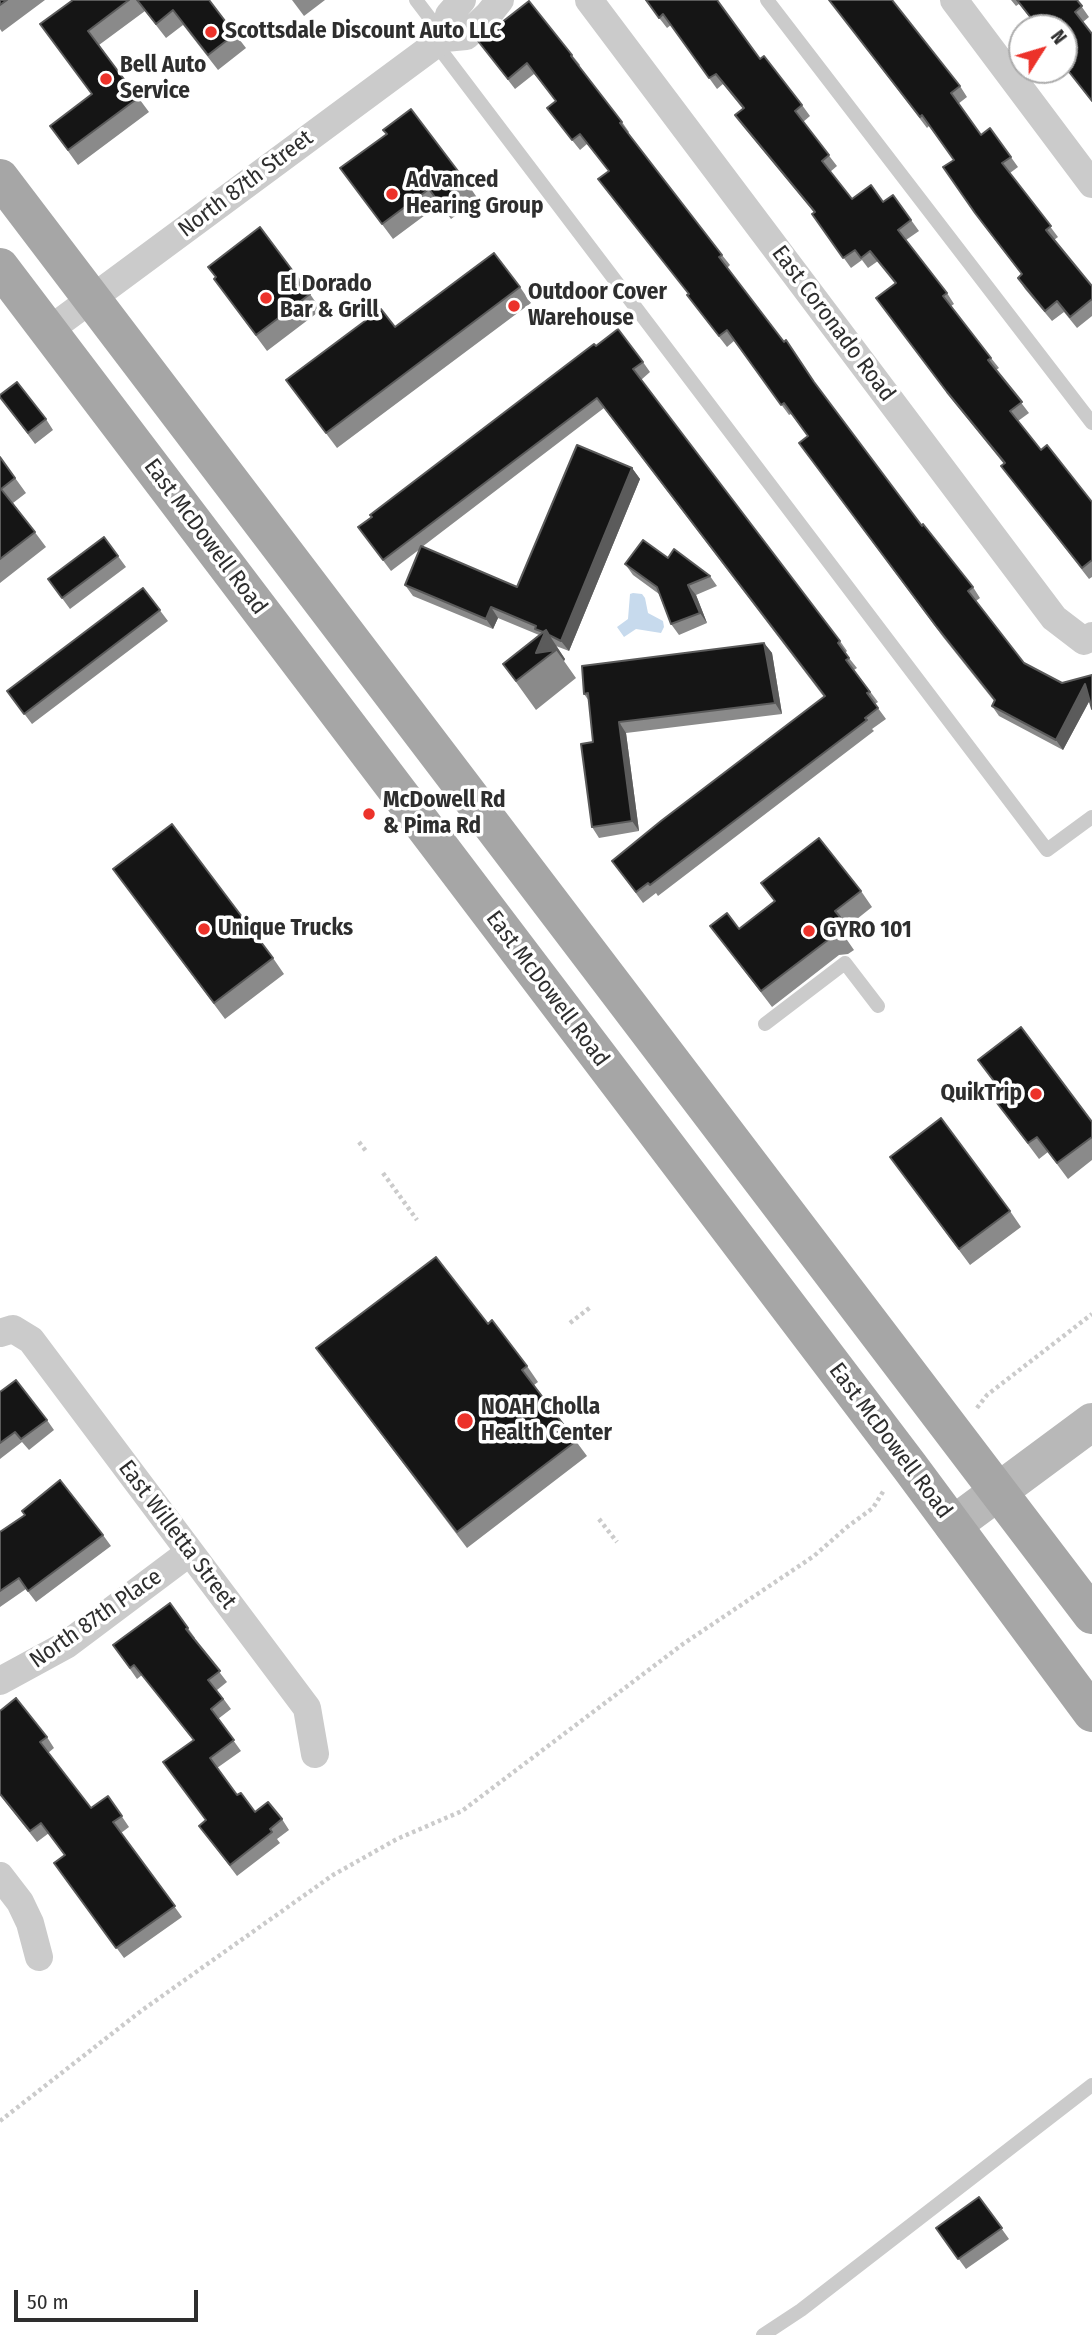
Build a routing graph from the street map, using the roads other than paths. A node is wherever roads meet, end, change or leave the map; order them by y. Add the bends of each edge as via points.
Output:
1 (416, 0) edge
2 (462, 0) edge
3 (500, 0) edge
4 (589, 0) edge
5 (767, 0) edge
6 (954, 0) edge
7 (440, 41) junction
8 (0, 178) edge
9 (1092, 184) edge
10 (0, 267) edge
11 (92, 299) junction
12 (48, 331) junction
13 (1092, 423) edge
14 (285, 554) junction
15 (243, 587) junction
16 (1088, 639) edge
17 (1092, 817) edge
18 (602, 971) junction
19 (558, 1003) junction
20 (878, 1006) dead end
21 (765, 1024) dead end
22 (6, 1331) edge
23 (1092, 1422) edge
24 (997, 1493) junction
25 (953, 1525) junction
26 (190, 1552) junction
27 (1092, 1615) edge
28 (0, 1681) edge
29 (1092, 1713) edge
30 (316, 1754) dead end
31 (0, 1876) edge
32 (40, 1957) dead end
33 (1092, 2085) edge
34 (763, 2335) edge

1 - 7 lane
2 - 7 street via 449,15
3 - 7 street, North 87th Street via 466,36
4 - 16 street, East Coronado Road via 1054,618
5 - 13 lane
6 - 9 street
7 - 11 street, North 87th Street
7 - 17 lane via 1047,850
8 - 11 main road
10 - 12 main road, East McDowell Road
11 - 12 street, North 87th Street
11 - 14 main road
12 - 15 main road, East McDowell Road
14 - 15 main road
14 - 18 main road
15 - 19 main road, East McDowell Road
18 - 19 main road
18 - 24 main road
19 - 25 main road, East McDowell Road
20 - 21 lane via 845,963
22 - 26 street, East Willetta Street via 31,1340
23 - 24 main road
24 - 25 main road
24 - 27 main road
25 - 29 main road, East McDowell Road
26 - 28 street, North 87th Place via 66,1645
26 - 30 street, East Willetta Street via 307,1708
31 - 32 street via 20,1902
33 - 34 lane

